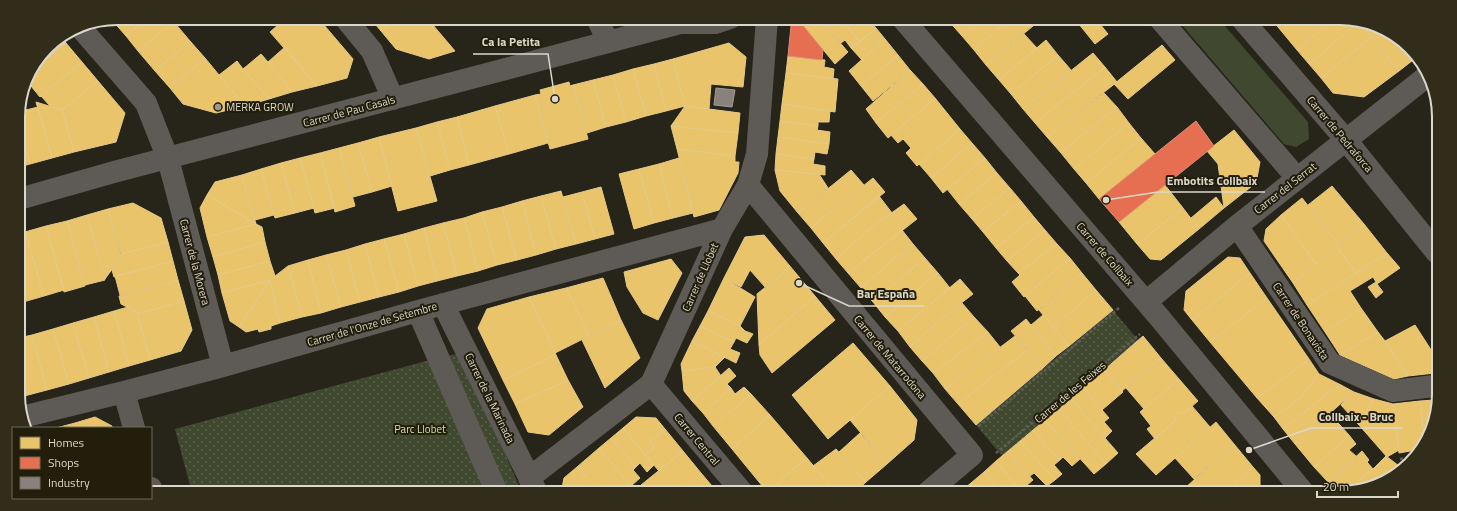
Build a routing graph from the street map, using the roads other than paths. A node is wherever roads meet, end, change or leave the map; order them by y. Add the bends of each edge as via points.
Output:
1 (351, 25) edge
2 (600, 25) edge
3 (667, 25) edge
4 (766, 25) edge
5 (908, 25) edge
6 (1166, 25) edge
7 (1247, 25) edge
8 (84, 32) edge
9 (608, 42) junction
10 (1424, 79) edge
11 (393, 100) junction
12 (1346, 140) junction
13 (168, 158) junction
14 (1297, 178) junction
15 (748, 185) junction
16 (25, 197) edge
17 (1237, 226) junction
18 (722, 229) junction
19 (1432, 247) edge
20 (443, 304) junction
21 (1148, 304) junction
22 (418, 311) junction
23 (222, 366) junction
24 (651, 384) junction
25 (1432, 386) edge
26 (124, 392) junction
27 (28, 416) edge
28 (134, 427) edge
29 (533, 485) edge
30 (494, 486) edge
31 (737, 486) edge
32 (935, 486) edge
33 (1294, 486) edge

1 - 11 street via 372,51
2 - 9 street
3 - 9 street, Carrer de Pau Casals
4 - 15 street, Carrer de Llobet via 757,154
5 - 21 street, Carrer de Collbaix
6 - 14 street
7 - 12 street, Carrer de Pedraforca
8 - 13 street, Carrer de la Morera via 146,103
9 - 11 street, Carrer de Pau Casals
10 - 12 street, Carrer del Serrat
11 - 13 street, Carrer de Pau Casals
12 - 14 street, Carrer del Serrat
12 - 19 street, Carrer de Pedraforca
13 - 16 street, Carrer de Pau Casals
13 - 23 street, Carrer de la Morera
14 - 17 street, Carrer del Serrat
15 - 18 street, Carrer de Llobet
15 - 32 street, Carrer de Matarrodona via 975,451
17 - 21 street, Carrer del Serrat
17 - 25 street, Carrer de Bonavista via 1330,363 1393,391
18 - 20 street, Carrer de l'Onze de Setembre
18 - 24 street, Carrer de Llobet
20 - 22 street, Carrer de l'Onze de Setembre
20 - 29 street, Carrer de la Marinada
21 - 33 street, Carrer de Collbaix
22 - 23 street, Carrer de l'Onze de Setembre
22 - 30 street
23 - 26 street, Carrer de l'Onze de Setembre
24 - 29 street, Carrer de Llobet
24 - 31 street, Carrer Central
26 - 27 street, Carrer de l'Onze de Setembre
26 - 28 street

